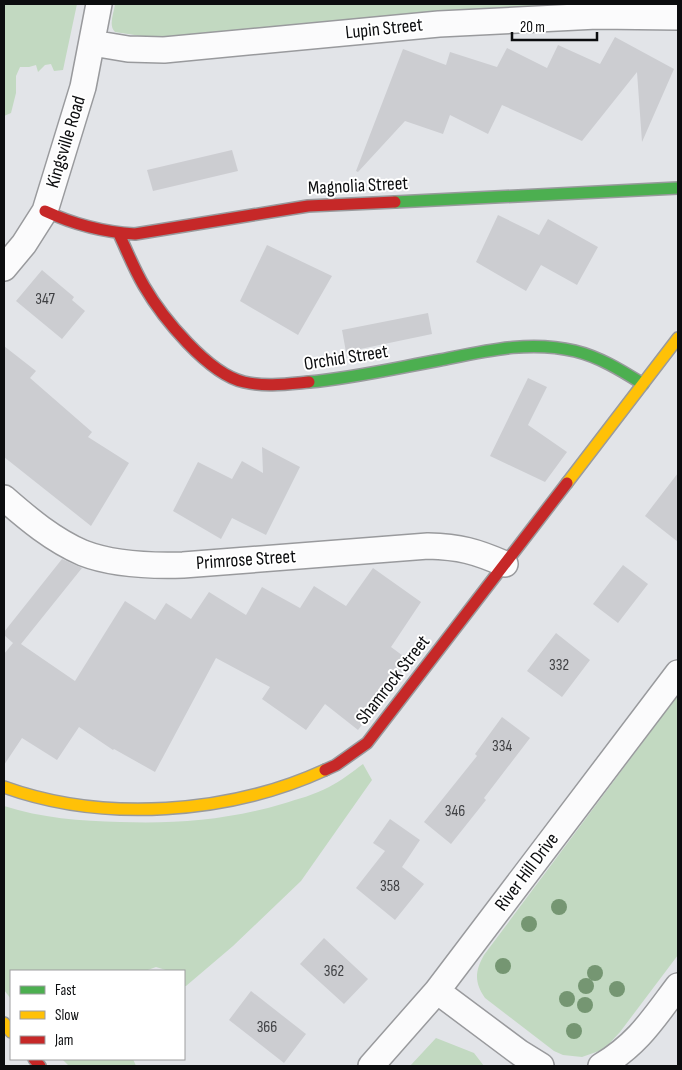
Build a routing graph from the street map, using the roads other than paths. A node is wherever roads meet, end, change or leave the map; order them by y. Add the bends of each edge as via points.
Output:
1 (99, 4) edge
2 (678, 17) edge
3 (92, 43) junction
4 (678, 188) edge
5 (45, 211) junction
6 (119, 234) junction
7 (4, 268) edge
8 (678, 338) edge
9 (643, 384) junction
10 (4, 498) edge
11 (505, 564) junction
12 (678, 673) edge
13 (4, 787) edge
14 (678, 986) edge
15 (437, 991) junction
16 (371, 1066) edge
17 (541, 1066) edge
18 (601, 1066) edge

1 - 3 street, Kingsville Road
2 - 3 street, Lupin Street via 597,16 448,23 164,50
3 - 5 street, Kingsville Road via 83,87
4 - 6 street, Magnolia Street via 308,206
5 - 6 street, Magnolia Street via 90,230
5 - 7 street, Kingsville Road
6 - 9 street, Orchid Street via 149,294 198,354 225,375 242,382 295,384 322,381 497,348 538,346 574,350 593,356
8 - 9 street, Shamrock Street
9 - 11 street, Shamrock Street
10 - 11 street, Primrose Street via 39,528 64,543 84,553 122,562 162,566 449,546 468,549
11 - 13 street, Shamrock Street via 367,743 352,756 320,773 280,788 236,799 162,808 66,804
12 - 15 street, River Hill Drive
14 - 18 street via 641,1035
15 - 16 street, River Hill Drive
15 - 17 street

